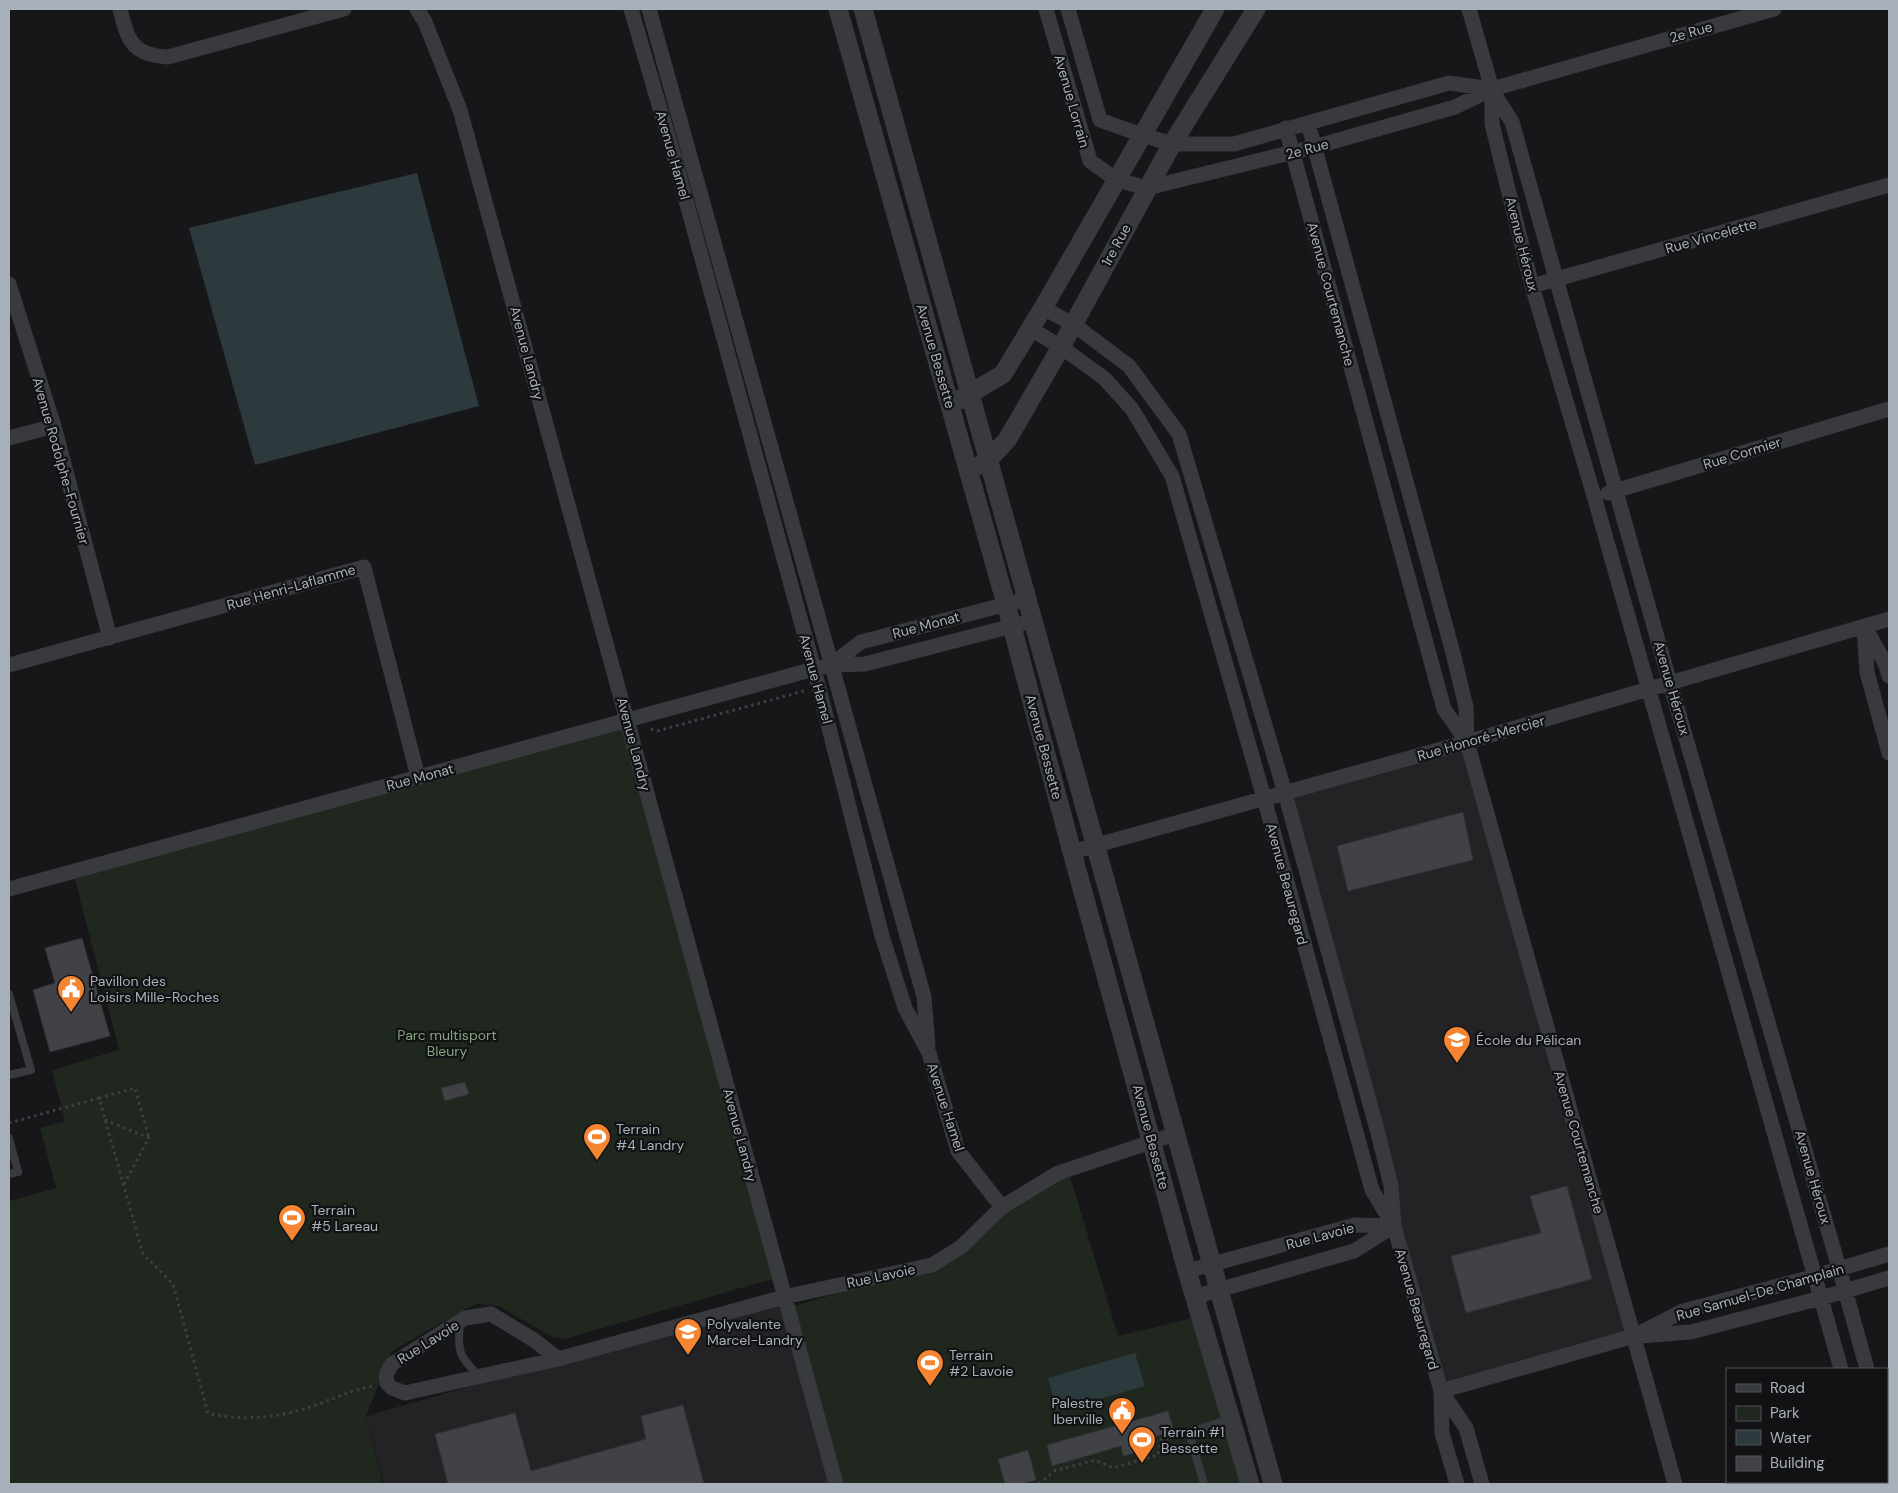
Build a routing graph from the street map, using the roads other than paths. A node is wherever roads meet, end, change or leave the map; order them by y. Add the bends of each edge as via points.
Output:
1 (120, 9) edge
2 (344, 9) edge
3 (417, 9) edge
4 (631, 9) edge
5 (649, 9) edge
6 (838, 9) edge
7 (862, 9) edge
8 (1046, 9) edge
9 (1068, 9) edge
10 (1216, 9) edge
11 (1256, 9) edge
12 (1469, 9) edge
13 (1774, 9) edge
14 (1492, 88) junction
15 (1308, 123) junction
16 (1286, 128) junction
17 (1142, 136) junction
18 (1172, 144) junction
19 (1314, 147) junction
20 (1292, 153) junction
21 (904, 158) junction
22 (882, 165) junction
23 (1117, 180) junction
24 (1889, 185) edge
25 (1147, 188) junction
26 (1556, 280) junction
27 (9, 284) edge
28 (1532, 286) junction
29 (730, 297) junction
30 (713, 301) junction
31 (1044, 308) junction
32 (1073, 324) junction
33 (1031, 329) junction
34 (1061, 348) junction
35 (1587, 389) junction
36 (970, 395) junction
37 (1565, 397) junction
38 (950, 405) junction
39 (1889, 410) edge
40 (54, 426) junction
41 (9, 438) edge
42 (1398, 452) junction
43 (1376, 459) junction
44 (988, 460) junction
45 (968, 472) junction
46 (1616, 491) junction
47 (1594, 496) junction
48 (1209, 535) junction
49 (1189, 538) junction
50 (1027, 599) junction
51 (1006, 604) junction
52 (1889, 619) edge
53 (1032, 620) junction
54 (1011, 626) junction
55 (1864, 627) junction
56 (110, 638) junction
57 (9, 665) edge
58 (831, 665) junction
59 (814, 669) junction
60 (1889, 676) edge
61 (1670, 683) junction
62 (1649, 690) junction
63 (627, 720) junction
64 (1467, 742) junction
65 (1889, 753) edge
66 (418, 777) junction
67 (1285, 793) junction
68 (1264, 798) junction
69 (1095, 845) junction
70 (1072, 852) junction
71 (9, 889) edge
72 (1757, 986) junction
73 (9, 994) edge
74 (1734, 994) junction
75 (929, 1053) junction
76 (9, 1076) edge
77 (1175, 1134) junction
78 (9, 1138) edge
79 (1153, 1142) junction
80 (9, 1174) edge
81 (1002, 1206) junction
82 (1394, 1226) junction
83 (1889, 1254) edge
84 (1212, 1265) junction
85 (1839, 1268) junction
86 (1187, 1271) junction
87 (1816, 1276) junction
88 (1889, 1278) edge
89 (1218, 1289) junction
90 (1844, 1290) junction
91 (784, 1296) junction
92 (1194, 1297) junction
93 (1821, 1298) junction
94 (460, 1322) junction
95 (1634, 1336) junction
96 (558, 1359) junction
97 (1841, 1368) edge
98 (1866, 1368) edge
99 (480, 1377) junction
100 (1442, 1391) junction
101 (1231, 1419) junction
102 (836, 1484) edge
103 (1204, 1484) edge
104 (1250, 1484) edge
105 (1273, 1484) edge
106 (1456, 1484) edge
107 (1482, 1484) edge
108 (1675, 1484) edge

1 - 2 street via 126,33 138,48 150,56 168,56
3 - 63 street, Avenue Landry via 426,22 460,110
4 - 30 street, Avenue Hamel
5 - 29 street, Avenue Hamel
6 - 22 street, Avenue Bessette
7 - 21 street, Avenue Bessette
8 - 23 street, Avenue Lorrain via 1090,161
9 - 17 street, Avenue Lorrain via 1100,120
10 - 17 street
11 - 18 street, 1re Rue
12 - 14 street, Avenue Héroux
13 - 14 street, 2e Rue
14 - 15 street, 2e Rue via 1449,84
14 - 19 street, 2e Rue via 1455,108
14 - 26 street, Avenue Héroux via 1512,122
14 - 28 street, Avenue Héroux via 1492,124
15 - 16 street, 2e Rue
15 - 19 street, Avenue Courtemanche
16 - 18 street, 2e Rue via 1234,144
16 - 20 street, Avenue Courtemanche
17 - 18 street, 2e Rue
17 - 23 street
18 - 25 street, 1re Rue
19 - 20 street, 2e Rue
19 - 42 street, Avenue Courtemanche
20 - 25 street, 2e Rue
20 - 43 street, Avenue Courtemanche
21 - 22 street
21 - 36 street, Avenue Bessette
22 - 38 street, Avenue Bessette
23 - 25 street, 2e Rue
23 - 31 street
24 - 26 street, Rue Vincelette
25 - 32 street, 1re Rue
26 - 28 street, Rue Vincelette
26 - 35 street, Avenue Héroux
27 - 40 street, Avenue Rodolphe-Fournier
28 - 37 street, Avenue Héroux
29 - 30 street
29 - 58 street, Avenue Hamel
30 - 59 street, Avenue Hamel
31 - 32 street, Avenue Beauregard
31 - 33 street
32 - 34 street, 1re Rue
32 - 48 street, Avenue Beauregard via 1130,366 1179,434
33 - 34 street, Avenue Beauregard
33 - 36 street via 1003,374
34 - 44 street, 1re Rue via 1007,440
34 - 49 street, Avenue Beauregard via 1104,378 1132,409 1172,476
35 - 37 street
35 - 46 street, Avenue Héroux
36 - 38 street
36 - 44 street, Avenue Bessette
37 - 47 street, Avenue Héroux
38 - 45 street, Avenue Bessette
39 - 46 street, Rue Cormier
40 - 41 street
40 - 56 street, Avenue Rodolphe-Fournier
42 - 43 street
42 - 64 street, Avenue Courtemanche via 1466,707
43 - 64 street, Avenue Courtemanche via 1444,709
44 - 45 street, 1re Rue
44 - 50 street, Avenue Bessette
45 - 51 street, Avenue Bessette
46 - 47 street, Rue Cormier
46 - 61 street, Avenue Héroux
47 - 62 street, Avenue Héroux
48 - 49 street
48 - 67 street, Avenue Beauregard
49 - 68 street, Avenue Beauregard
50 - 51 street, Rue Monat
50 - 53 street, Avenue Bessette
51 - 54 street, Avenue Bessette
51 - 58 street, Rue Monat via 861,642
52 - 55 street, Rue Honoré-Mercier
53 - 54 street, Rue Monat
53 - 69 street, Avenue Bessette
54 - 58 street, Rue Monat via 865,664
54 - 70 street, Avenue Bessette
55 - 60 street via 1886,663
55 - 61 street, Rue Honoré-Mercier
55 - 65 street via 1867,672
56 - 57 street, Rue Henri-Laflamme
56 - 66 street, Rue Henri-Laflamme via 364,567
58 - 59 street, Rue Monat
58 - 75 street, Avenue Hamel via 924,997
59 - 63 street, Rue Monat
59 - 75 street, Avenue Hamel via 882,936 905,1008
61 - 62 street, Rue Honoré-Mercier
61 - 72 street, Avenue Héroux
62 - 64 street, Rue Honoré-Mercier
62 - 74 street, Avenue Héroux
63 - 66 street, Rue Monat
63 - 91 street, Avenue Landry
64 - 67 street, Rue Honoré-Mercier
64 - 95 street, Avenue Courtemanche
66 - 71 street, Rue Monat
67 - 68 street, Rue Honoré-Mercier
67 - 82 street, Avenue Beauregard via 1380,1137 1391,1186
68 - 69 street, Rue Honoré-Mercier
68 - 82 street, Avenue Beauregard via 1372,1190
69 - 70 street, Rue Honoré-Mercier
69 - 77 street, Avenue Bessette
70 - 79 street, Avenue Bessette
72 - 74 street
72 - 85 street, Avenue Héroux
73 - 76 lane via 31,1070
74 - 87 street, Avenue Héroux
75 - 81 street, Avenue Hamel via 958,1151
77 - 79 street, Rue Lavoie
77 - 84 street, Avenue Bessette
78 - 80 lane via 18,1172
79 - 81 street, Rue Lavoie via 1058,1173
79 - 86 street, Avenue Bessette
81 - 91 street, Rue Lavoie via 961,1247 932,1265
82 - 84 street, Rue Lavoie via 1355,1225
82 - 89 street, Rue Lavoie via 1354,1251
82 - 100 street, Avenue Beauregard
83 - 85 street, Rue Samuel-De Champlain
84 - 86 street, Rue Lavoie
84 - 89 street, Avenue Bessette
85 - 87 street, Rue Samuel-De Champlain
85 - 90 street, Avenue Héroux
86 - 92 street, Avenue Bessette
87 - 93 street, Avenue Héroux
87 - 95 street, Rue Samuel-De Champlain via 1683,1311
88 - 90 street, Rue Samuel-De Champlain
89 - 92 street, Rue Lavoie
89 - 105 street, Avenue Bessette
90 - 93 street, Rue Samuel-De Champlain
90 - 98 street, Avenue Héroux
91 - 96 street, Rue Lavoie
91 - 102 street, Avenue Landry
92 - 101 street, Avenue Bessette
93 - 95 street, Rue Samuel-De Champlain via 1691,1332
93 - 97 street, Avenue Héroux
94 - 96 street, Rue Lavoie via 465,1318 491,1314
94 - 99 lane via 460,1353
94 - 99 street, Rue Lavoie via 392,1364 386,1375 387,1384 404,1393
95 - 100 street, Rue Samuel-De Champlain
95 - 108 street, Avenue Courtemanche
96 - 99 street, Rue Lavoie
100 - 106 street, Avenue Beauregard via 1442,1433
100 - 107 street, Avenue Beauregard via 1466,1428
101 - 103 lane via 1189,1432
101 - 104 street, Avenue Bessette

